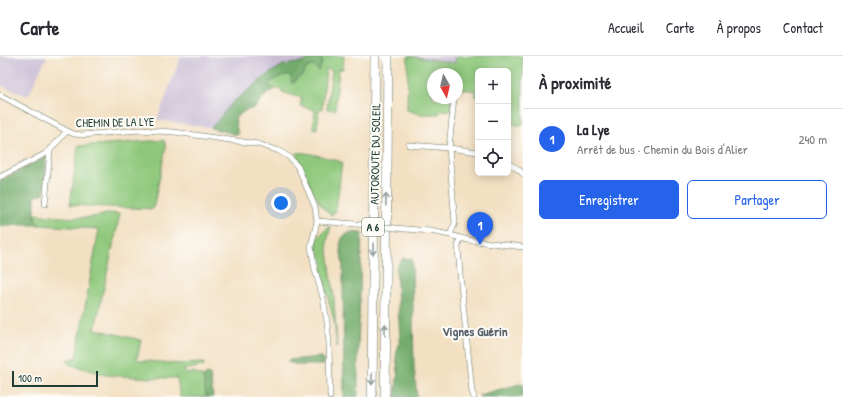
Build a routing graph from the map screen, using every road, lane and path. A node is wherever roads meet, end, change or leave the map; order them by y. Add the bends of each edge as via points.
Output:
1 (375, 56) edge
2 (388, 56) edge
3 (0, 95) edge
4 (453, 104) edge
5 (67, 131) junction
6 (409, 145) dead end
7 (448, 148) junction
8 (50, 150) junction
9 (475, 152) edge
10 (511, 165) edge
11 (523, 174) edge
12 (0, 177) edge
13 (44, 204) dead end
14 (317, 221) junction
15 (450, 235) junction
16 (460, 238) junction
17 (523, 247) edge
18 (330, 397) edge
19 (372, 397) edge
20 (385, 397) edge
21 (474, 397) edge

1 -> 19 highway, AUTOROUTE DU SOLEIL / A 6
20 -> 2 highway, AUTOROUTE DU SOLEIL / A 6
3 - 5 street
4 - 7 street
5 - 8 street, CHEMIN DE LA LYE
5 - 14 street, CHEMIN DE LA LYE via 82,135 139,130 174,132 258,144 279,151 290,157 298,167 313,200
6 - 7 street
7 - 9 street
7 - 15 street via 455,223
8 - 12 street, CHEMIN DE LA LYE
8 - 13 street
10 - 11 street
14 - 15 street, bridge
14 - 18 street via 311,247 327,322
15 - 16 street
16 - 17 street
16 - 21 street via 460,274

